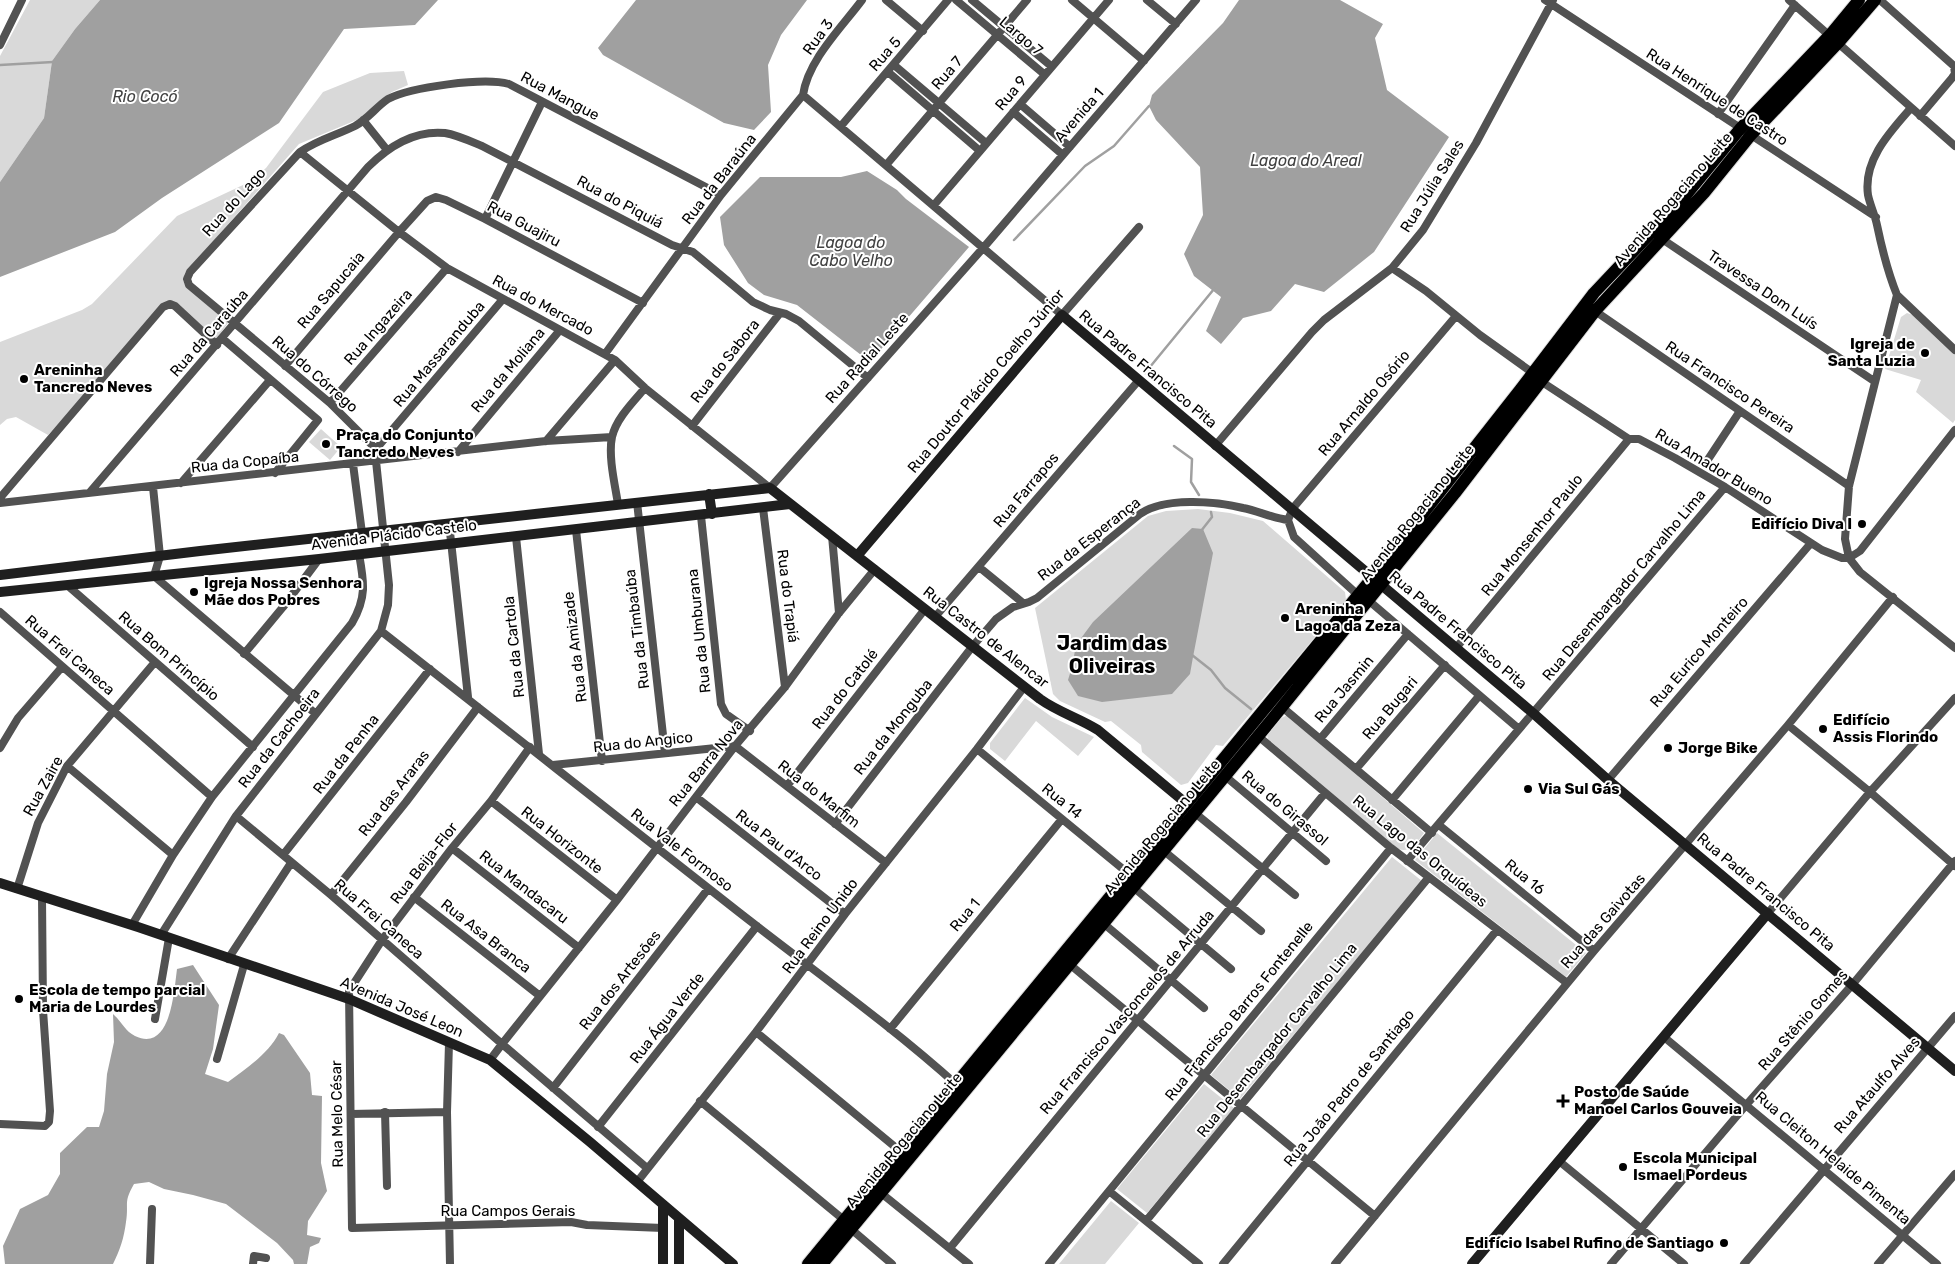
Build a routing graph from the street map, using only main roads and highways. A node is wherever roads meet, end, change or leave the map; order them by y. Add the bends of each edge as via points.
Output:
1 (1859, 0) edge
2 (1875, 0) edge
3 (1834, 39) junction
4 (1745, 132) junction
5 (1538, 378) junction
6 (1261, 723) junction
7 (1191, 808) junction
8 (1065, 961) junction
9 (960, 1088) junction
10 (848, 1224) junction
11 (808, 1264) edge
12 (822, 1264) edge

1 - 3 main road, Avenida Rogaciano Leite
2 - 3 main road, Avenida Rogaciano Leite
3 - 4 main road, Avenida Rogaciano Leite
4 - 5 main road, Avenida Rogaciano Leite via 1704,193
4 - 5 main road, Avenida Rogaciano Leite via 1594,293
5 - 6 main road, Avenida Rogaciano Leite via 1455,493 1376,581
6 - 7 main road, Avenida Rogaciano Leite
6 - 7 main road, Avenida Rogaciano Leite via 1225,776
7 - 8 main road, Avenida Rogaciano Leite via 1129,874
7 - 8 main road, Avenida Rogaciano Leite via 1164,851 1103,924
8 - 9 main road, Avenida Rogaciano Leite
9 - 10 main road, Avenida Rogaciano Leite via 900,1151
9 - 10 main road, Avenida Rogaciano Leite via 881,1193
10 - 11 main road, Avenida Rogaciano Leite
10 - 12 main road, Avenida Rogaciano Leite

